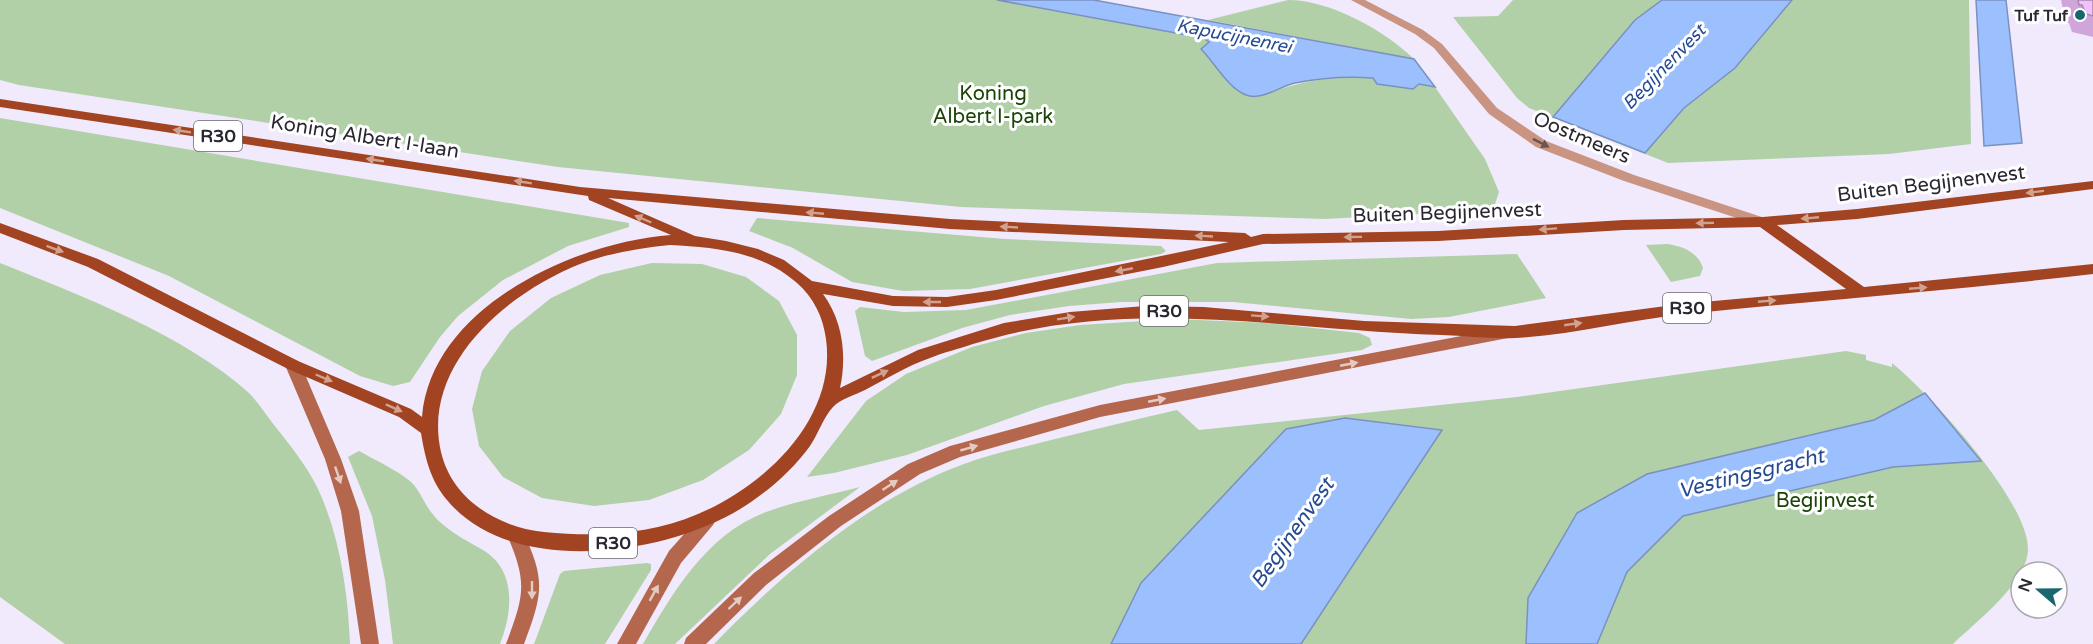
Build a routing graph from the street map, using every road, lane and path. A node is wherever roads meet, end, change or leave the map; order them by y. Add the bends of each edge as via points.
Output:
1 (1356, 0) edge
2 (0, 103) edge
3 (2093, 185) edge
4 (580, 191) junction
5 (1763, 222) junction
6 (0, 228) edge
7 (1263, 238) junction
8 (698, 240) junction
9 (2093, 269) edge
10 (809, 286) junction
11 (1860, 292) junction
12 (1515, 332) junction
13 (293, 364) junction
14 (828, 401) junction
15 (430, 431) junction
16 (707, 520) junction
17 (516, 536) junction
18 (370, 644) edge
19 (515, 644) edge
20 (626, 644) edge
21 (693, 644) edge

1 -> 5 street, Oostmeers via 1438,46 1493,111 1541,144
4 -> 2 main road, Koning Albert I-laan / R30
3 -> 5 main road, Buiten Begijnenvest / R30
7 -> 4 main road, R30 via 950,224
8 -> 4 main road, R30
5 -> 7 main road, Buiten Begijnenvest / R30 via 1438,236
5 - 11 main road
6 -> 13 main road via 93,263
7 -> 10 main road, Buiten Begijnenvest / R30 via 1163,262 947,302 893,302
8 - 10 main road, R30 via 761,254
8 - 15 main road, R30 via 613,249 562,266 516,291 477,324 448,361 432,405
11 -> 9 main road, R30
10 - 14 main road, R30 via 825,310 836,338 836,369
12 -> 11 main road, R30 via 1681,309
14 -> 12 main road, R30 via 923,354 1004,329 1070,317 1145,311 1204,312 1364,327
21 -> 12 main road, R30 via 760,579 835,521 914,469 956,452 1100,411
13 -> 15 main road via 405,413
13 -> 18 main road via 350,511
14 - 16 main road, R30 via 794,453 737,503
15 - 17 main road, R30 via 431,452 448,490 477,516
16 - 17 main road, R30 via 668,534 602,545 571,545
20 -> 16 main road via 675,557
17 -> 19 main road via 531,568 532,598

